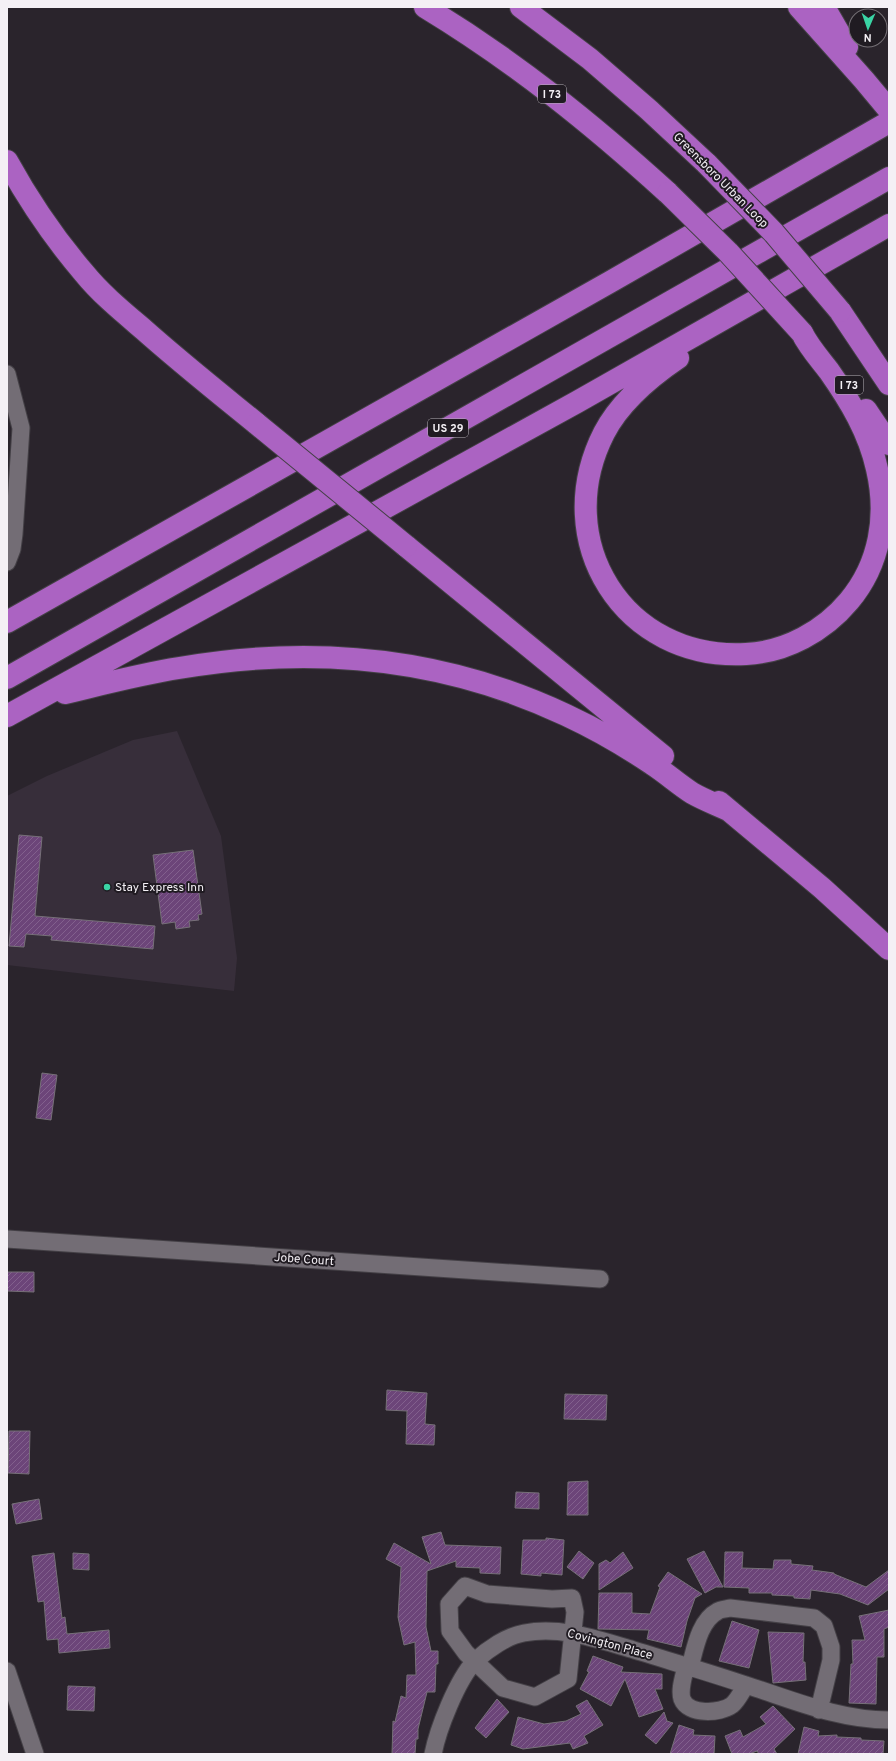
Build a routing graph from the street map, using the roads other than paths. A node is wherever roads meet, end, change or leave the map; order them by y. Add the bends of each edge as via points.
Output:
1 (425, 7) edge
2 (520, 7) edge
3 (799, 7) edge
4 (824, 7) edge
5 (864, 80) junction
6 (889, 110) edge
7 (889, 122) edge
8 (7, 161) edge
9 (889, 178) edge
10 (889, 225) edge
11 (720, 320) junction
12 (802, 333) junction
13 (7, 374) edge
14 (889, 384) edge
15 (889, 444) edge
16 (7, 562) edge
17 (7, 622) edge
18 (7, 678) edge
19 (42, 698) junction
20 (7, 716) edge
21 (730, 811) junction
22 (889, 949) edge
23 (7, 1239) edge
24 (600, 1279) dead end
25 (574, 1634) junction
26 (474, 1662) junction
27 (688, 1666) junction
28 (7, 1671) edge
29 (746, 1685) junction
30 (820, 1710) junction
31 (889, 1720) edge
32 (35, 1754) edge
33 (433, 1754) edge

1 - 12 highway, I 73, bridge via 517,68 607,138 728,252
2 - 14 highway, Greensboro Urban Loop / I 73, bridge via 590,59 649,110 774,232 840,311
3 - 5 highway
4 - 5 highway
5 - 6 highway
7 - 17 highway
8 - 21 highway, bridge via 50,231 84,274 118,308 163,348
9 - 18 highway, US 29
10 - 11 highway
11 - 12 highway via 712,337 644,384 616,413 604,432 595,454 586,505 587,529 594,558 608,585 623,605 656,633 683,646 705,652 753,654 780,648 807,636 844,607 863,581 874,560 882,508 881,488 872,451 854,409 826,366 809,347
11 - 19 highway via 563,410
12 - 15 highway, I 73 via 816,343 845,378
13 - 16 street via 21,428 14,534
19 - 20 highway
19 - 21 highway via 179,668 258,658 330,657 391,662 464,677 514,692 566,714 613,738 692,793
21 - 22 highway via 822,888
23 - 24 street, Jobe Court
25 - 26 street, Covington Place via 556,1630 523,1633 497,1644
25 - 26 street via 568,1679 535,1697 502,1688
25 - 26 street via 575,1612 572,1598 487,1594 465,1586 449,1604 450,1632
25 - 27 street, Covington Place
26 - 33 street, Covington Place via 459,1686 437,1736
27 - 29 street, Covington Place
27 - 29 street via 681,1689 682,1700 687,1706 707,1712 718,1712 732,1705
27 - 30 street via 702,1628 718,1611 730,1608 814,1618 824,1626 831,1647 831,1660
28 - 32 street
29 - 30 street, Covington Place
30 - 31 street, Covington Place via 871,1720

